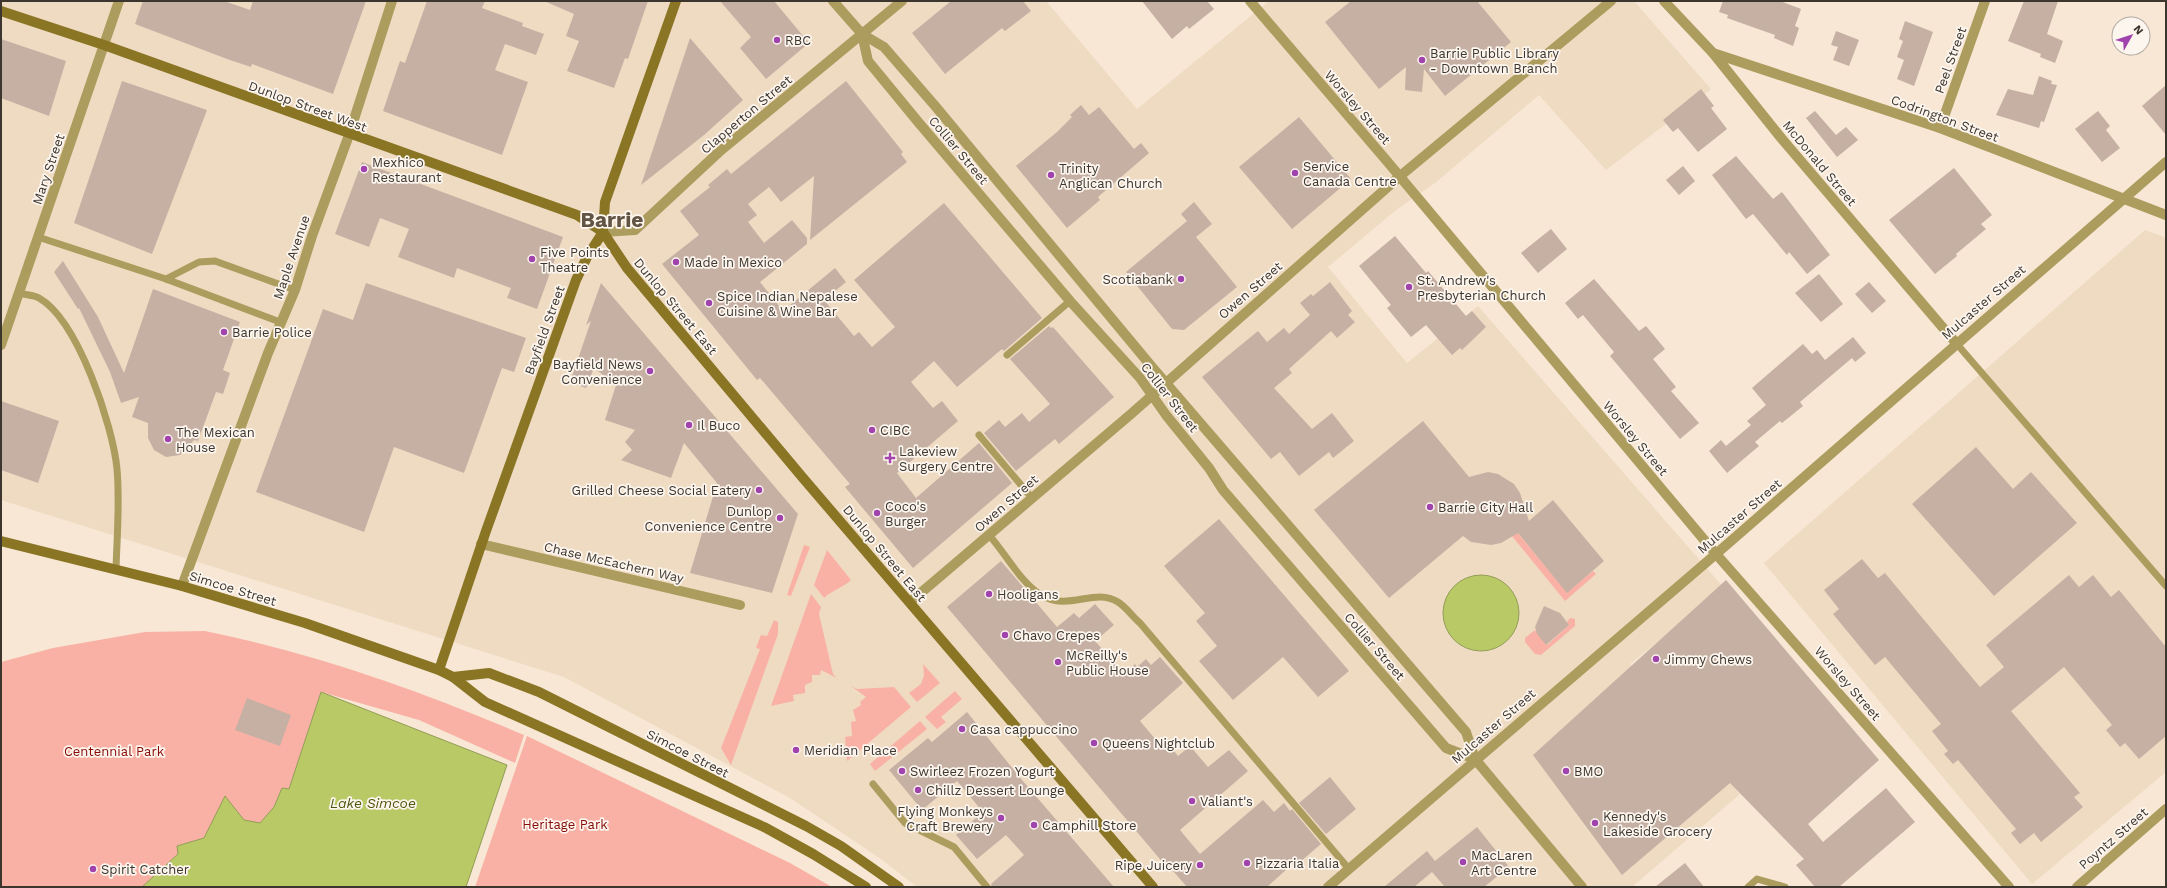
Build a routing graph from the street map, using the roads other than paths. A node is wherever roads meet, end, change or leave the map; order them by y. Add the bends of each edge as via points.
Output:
1 (120, 1) edge
2 (392, 1) edge
3 (676, 1) edge
4 (832, 1) edge
5 (902, 1) edge
6 (1250, 1) edge
7 (1611, 1) edge
8 (1664, 1) edge
9 (1985, 1) edge
10 (1, 11) edge
11 (862, 34) junction
12 (104, 45) junction
13 (1712, 54) junction
14 (1940, 128) junction
15 (349, 135) junction
16 (2166, 162) edge
17 (1399, 177) junction
18 (2122, 199) junction
19 (2166, 215) edge
20 (603, 232) junction
21 (38, 237) junction
22 (166, 279) junction
23 (295, 290) junction
24 (19, 293) junction
25 (1070, 301) junction
26 (280, 322) junction
27 (1956, 343) junction
28 (1, 345) edge
29 (1007, 355) dead end
30 (1166, 382) junction
31 (1152, 395) junction
32 (979, 435) dead end
33 (1032, 498) junction
34 (990, 535) junction
35 (1, 541) edge
36 (481, 544) junction
37 (1716, 554) junction
38 (116, 569) junction
39 (182, 586) junction
40 (2166, 586) edge
41 (910, 602) junction
42 (740, 605) dead end
43 (439, 670) junction
44 (453, 677) junction
45 (1475, 759) junction
46 (873, 784) dead end
47 (2166, 809) edge
48 (1349, 869) junction
49 (866, 887) edge
50 (899, 887) edge
51 (987, 887) edge
52 (1153, 887) edge
53 (1328, 887) edge
54 (1582, 887) edge
55 (1748, 887) edge
56 (1785, 887) edge
57 (2009, 887) edge
58 (2077, 887) edge

1 - 12 street, Mary Street
2 - 15 street, Maple Avenue
3 - 20 main road, Bayfield Street via 605,202
4 - 11 street, Collier Street
5 - 11 street, Clapperton Street
6 - 17 street, Worsley Street
7 - 17 street, Owen Street
8 - 13 street, McDonald Street
9 - 14 street, Peel Street
10 - 12 main road, Dunlop Street West
11 - 20 street, Clapperton Street via 719,152 635,230
11 - 25 street, Collier Street via 868,61
11 - 30 street, Collier Street via 884,47
12 - 15 main road, Dunlop Street West
12 - 21 street, Mary Street
13 - 14 street, Codrington Street
13 - 27 street, McDonald Street
14 - 18 street, Codrington Street
15 - 20 main road, Dunlop Street West via 577,215
15 - 23 street, Maple Avenue
16 - 18 street, Mulcaster Street
17 - 30 street, Owen Street
17 - 37 street, Worsley Street
18 - 19 street, Codrington Street
18 - 27 street, Mulcaster Street
20 - 36 main road, Bayfield Street via 576,280
20 - 41 main road, Dunlop Street East via 627,268
21 - 22 lane
21 - 24 street, Mary Street
22 - 23 lane via 199,262 214,261
22 - 26 lane
23 - 26 street, Maple Avenue
24 - 28 street, Mary Street
24 - 38 lane via 39,298 61,317 83,356 101,399 117,468
25 - 29 lane
25 - 31 street, Collier Street via 1140,378
26 - 39 street, Maple Avenue
27 - 37 street, Mulcaster Street
27 - 40 lane
30 - 31 street, Owen Street
30 - 45 street, Collier Street via 1466,732
31 - 33 street, Owen Street
31 - 45 street, Collier Street via 1223,490 1446,748
32 - 33 lane
33 - 34 street, Owen Street
34 - 41 street, Owen Street
34 - 48 lane via 1027,584 1042,596 1062,603 1103,596 1118,602 1140,623
35 - 38 main road, Simcoe Street
36 - 42 street, Chase McEachern Way
36 - 43 main road, Bayfield Street
37 - 45 street, Mulcaster Street
37 - 57 street, Worsley Street
38 - 39 main road, Simcoe Street
39 - 43 main road, Simcoe Street via 305,623
41 - 52 main road, Dunlop Street East
43 - 44 main road, Simcoe Street
44 - 49 main road, Simcoe Street via 485,702 764,827
44 - 50 main road, Simcoe Street via 489,673 539,692 806,826 841,846
45 - 48 street, Mulcaster Street
45 - 54 street, Collier Street
46 - 51 lane via 905,823 954,847
47 - 58 street, Poyntz Street
48 - 53 street, Mulcaster Street
55 - 56 lane via 1757,879

